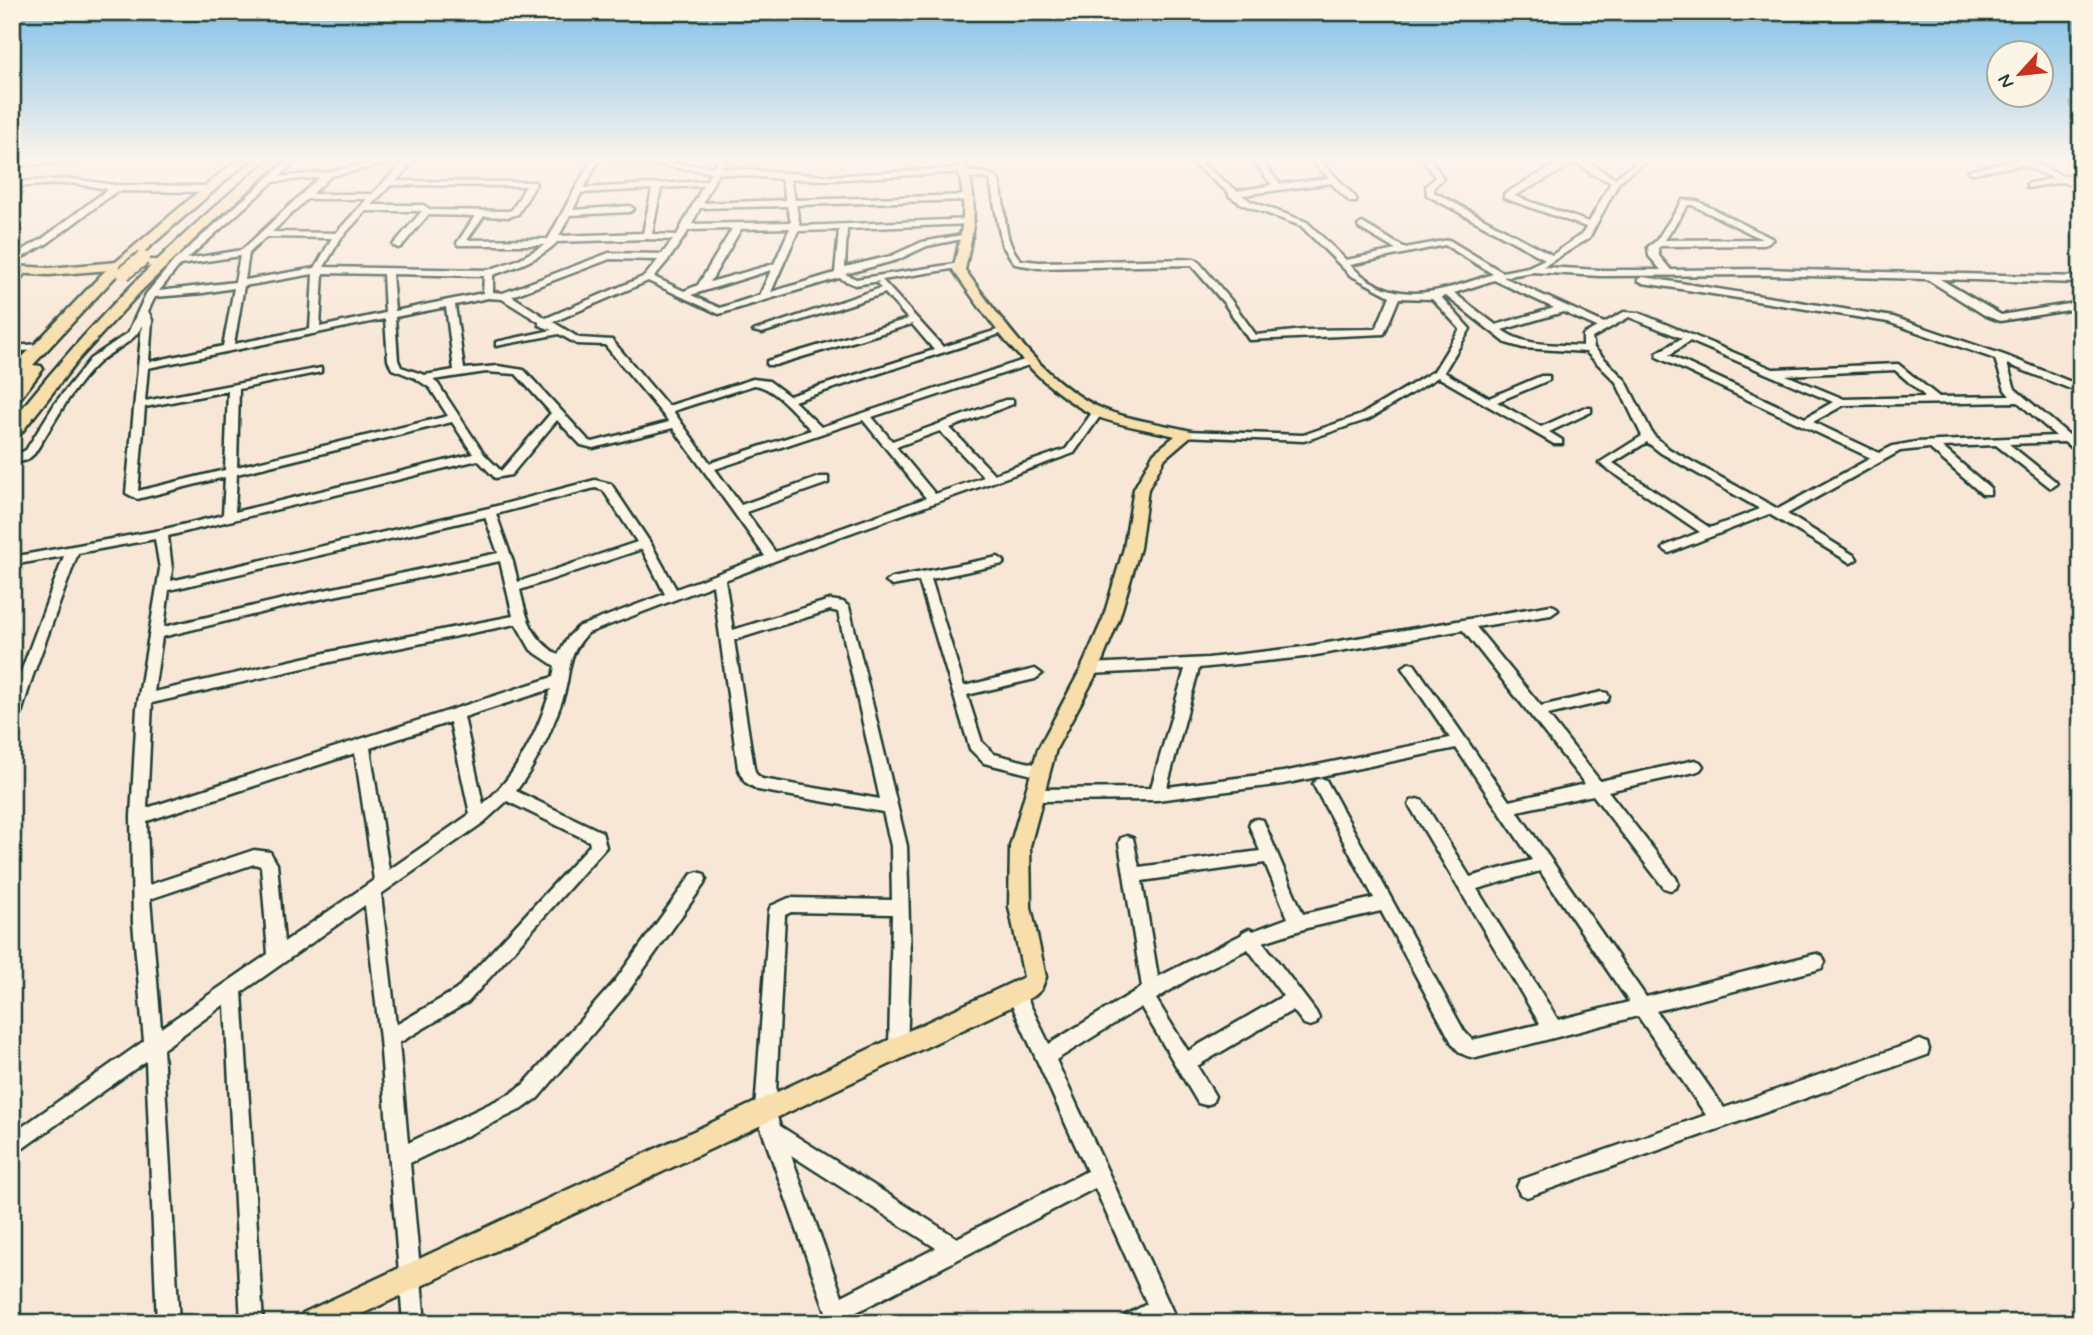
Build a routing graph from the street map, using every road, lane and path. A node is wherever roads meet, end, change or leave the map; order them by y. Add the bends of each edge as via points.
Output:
1 (70, 222) edge
2 (172, 222) edge
3 (188, 222) edge
4 (198, 222) edge
5 (202, 222) edge
6 (223, 222) edge
7 (276, 222) edge
8 (353, 222) edge
9 (418, 222) edge
10 (475, 222) edge
11 (563, 222) edge
12 (650, 222) edge
13 (688, 222) edge
14 (795, 222) edge
15 (942, 222) edge
16 (970, 222) edge
17 (1003, 222) edge
18 (1299, 222) edge
19 (1484, 222) edge
20 (1581, 222) edge
21 (1593, 222) edge
22 (1672, 222) edge
23 (1733, 222) edge
24 (738, 226) junction
25 (1362, 226) dead end
26 (1591, 226) junction
27 (686, 227) junction
28 (795, 227) junction
29 (843, 227) junction
30 (263, 234) junction
31 (340, 236) junction
32 (647, 236) junction
33 (968, 237) junction
34 (679, 238) junction
35 (554, 241) junction
36 (1659, 243) junction
37 (398, 246) dead end
38 (1402, 250) junction
39 (245, 252) junction
40 (666, 257) junction
41 (1552, 259) junction
42 (12, 260) edge
43 (178, 262) junction
44 (153, 263) junction
45 (1342, 264) junction
46 (780, 265) junction
47 (958, 265) junction
48 (121, 269) junction
49 (1531, 269) junction
50 (17, 270) edge
51 (320, 270) junction
52 (387, 270) junction
53 (1668, 272) junction
54 (489, 273) junction
55 (840, 273) junction
56 (1600, 273) junction
57 (1498, 276) junction
58 (1929, 276) junction
59 (648, 278) junction
60 (2081, 278) edge
61 (877, 279) junction
62 (239, 282) junction
63 (12, 284) edge
64 (702, 287) junction
65 (887, 289) junction
66 (1447, 292) junction
67 (151, 294) junction
68 (488, 295) junction
69 (682, 295) junction
70 (1395, 295) junction
71 (504, 296) junction
72 (1435, 296) junction
73 (764, 297) junction
74 (450, 302) junction
75 (2081, 305) edge
76 (1564, 308) junction
77 (143, 311) junction
78 (389, 313) junction
79 (915, 320) junction
80 (543, 323) junction
81 (1605, 327) junction
82 (1493, 329) junction
83 (315, 331) junction
84 (559, 331) junction
85 (758, 331) dead end
86 (1004, 331) junction
87 (1689, 337) junction
88 (500, 344) dead end
89 (40, 347) junction
90 (12, 349) edge
91 (228, 349) junction
92 (1589, 349) junction
93 (941, 351) junction
94 (2000, 357) junction
95 (1031, 361) junction
96 (771, 363) dead end
97 (143, 366) junction
98 (317, 370) dead end
99 (1770, 372) junction
100 (1437, 373) junction
101 (460, 374) junction
102 (12, 378) edge
103 (1545, 378) dead end
104 (424, 379) junction
105 (234, 386) junction
106 (2081, 390) edge
107 (12, 398) edge
108 (2020, 399) junction
109 (787, 400) junction
110 (1936, 400) junction
111 (1009, 402) dead end
112 (1489, 402) junction
113 (1842, 402) junction
114 (140, 405) junction
115 (666, 410) junction
116 (1587, 410) dead end
117 (1098, 412) junction
118 (12, 413) edge
119 (557, 413) junction
120 (865, 416) junction
121 (454, 418) junction
122 (1806, 422) junction
123 (675, 424) junction
124 (942, 426) junction
125 (819, 431) junction
126 (1540, 432) junction
127 (12, 433) edge
128 (1186, 434) junction
129 (1648, 437) junction
130 (2063, 437) junction
131 (2081, 438) edge
132 (1998, 441) junction
133 (1558, 442) dead end
134 (1931, 444) junction
135 (889, 446) junction
136 (2081, 451) edge
137 (480, 456) junction
138 (1880, 458) junction
139 (12, 461) edge
140 (706, 468) junction
141 (231, 474) junction
142 (991, 478) junction
143 (824, 480) dead end
144 (2050, 484) dead end
145 (1986, 491) dead end
146 (932, 498) junction
147 (740, 510) junction
148 (1774, 511) junction
149 (489, 512) junction
150 (229, 518) junction
151 (1709, 533) junction
152 (160, 534) junction
153 (645, 544) junction
154 (73, 549) junction
155 (1669, 549) dead end
156 (505, 556) junction
157 (773, 558) junction
158 (1851, 559) dead end
159 (12, 561) edge
160 (998, 561) dead end
161 (924, 576) junction
162 (718, 578) junction
163 (892, 582) dead end
164 (164, 587) junction
165 (513, 588) junction
166 (673, 596) junction
167 (1551, 610) dead end
168 (520, 619) junction
169 (1467, 625) junction
170 (156, 634) junction
171 (727, 637) junction
172 (560, 663) junction
173 (1195, 663) junction
174 (1409, 667) dead end
175 (1090, 669) junction
176 (1035, 674) dead end
177 (558, 681) junction
178 (959, 692) junction
179 (1602, 697) dead end
180 (145, 699) junction
181 (1538, 712) junction
182 (456, 714) junction
183 (12, 720) edge
184 (1460, 742) junction
185 (362, 746) junction
186 (1695, 766) dead end
187 (1041, 771) junction
188 (1321, 784) dead end
189 (1597, 787) junction
190 (506, 793) junction
191 (1157, 794) junction
192 (1034, 795) junction
193 (1416, 805) dead end
194 (889, 807) junction
195 (1504, 808) junction
196 (139, 817) junction
197 (478, 817) junction
198 (1257, 825) dead end
199 (1127, 843) dead end
200 (1270, 856) junction
201 (1542, 864) junction
202 (1133, 875) junction
203 (698, 879) dead end
204 (1670, 883) dead end
205 (1465, 885) junction
206 (377, 888) junction
207 (141, 895) junction
208 (1386, 904) junction
209 (900, 907) junction
210 (1298, 923) junction
211 (1251, 938) junction
212 (277, 957) junction
213 (1816, 962) dead end
214 (233, 988) junction
215 (1016, 994) junction
216 (1148, 994) junction
217 (1295, 999) junction
218 (1643, 1008) junction
219 (1310, 1018) dead end
220 (1554, 1030) junction
221 (389, 1039) junction
222 (154, 1045) junction
223 (898, 1049) junction
224 (1920, 1049) dead end
225 (1045, 1057) junction
226 (1185, 1063) junction
227 (1205, 1096) dead end
228 (1720, 1119) junction
229 (768, 1122) junction
230 (12, 1146) edge
231 (398, 1158) junction
232 (1100, 1175) junction
233 (1527, 1187) dead end
234 (956, 1249) junction
235 (409, 1276) junction
236 (1164, 1316) edge
237 (838, 1317) edge
238 (168, 1323) edge
239 (252, 1323) edge
240 (313, 1323) edge
241 (414, 1323) edge
242 (1134, 1323) edge

1 - 42 street
2 - 48 highway
3 - 44 highway
4 - 44 highway
5 - 44 highway
6 - 43 street
7 - 30 street
8 - 31 street
9 - 37 street
10 - 35 street via 461,243
11 - 35 street
12 - 32 street
13 - 27 street
14 - 28 street
15 - 29 street
16 - 33 main road
17 - 70 street via 1005,243 1018,262 1194,262 1253,338 1380,332
18 - 45 street
19 - 41 street
20 - 26 street
21 - 26 street
22 - 36 street
23 - 36 street via 1769,239
24 - 27 street
24 - 28 street
24 - 64 street
25 - 38 street
26 - 41 street via 1586,236
27 - 34 street
28 - 29 street
28 - 46 street
29 - 55 street
30 - 31 street
30 - 39 street
31 - 51 street
32 - 34 street
32 - 35 street
33 - 47 main road
33 - 55 street via 925,244
34 - 40 street
35 - 54 street via 520,262
36 - 53 street via 1652,252
38 - 45 street
38 - 57 street via 1446,242
39 - 43 street
39 - 62 street
40 - 59 street
40 - 71 street via 609,256
41 - 49 street
43 - 44 street
43 - 67 street
44 - 48 highway, bridge
44 - 127 highway
45 - 70 street
46 - 64 street
46 - 73 street
47 - 61 street
47 - 86 main road
48 - 50 main road
48 - 89 highway
48 - 107 highway
48 - 118 highway
49 - 56 street
49 - 57 street
50 - 63 street
51 - 52 street
51 - 62 street
51 - 83 street
52 - 54 street
52 - 78 street
53 - 56 street
53 - 58 street
54 - 68 street
55 - 61 street via 851,282
55 - 73 street
56 - 94 street via 1890,318
57 - 66 street
57 - 76 street
58 - 60 street
58 - 75 street via 2000,318
59 - 69 street
59 - 80 street
61 - 65 street
62 - 67 street
62 - 91 street
64 - 69 street
65 - 79 street
65 - 85 street
66 - 72 street
66 - 82 street
67 - 77 street
68 - 71 street
68 - 74 street
69 - 73 street via 719,310
70 - 72 street
71 - 80 street
72 - 100 street via 1465,329
74 - 78 street
74 - 101 street
76 - 81 street
76 - 82 street
77 - 97 street
77 - 139 street via 132,335 94,361 30,452
78 - 83 street
78 - 104 street via 397,369
79 - 93 street
79 - 96 street
80 - 84 street
81 - 87 street via 1632,314
81 - 92 street via 1587,337
82 - 92 street via 1523,345
83 - 91 street
84 - 88 street
84 - 115 street via 577,341 608,342
86 - 93 street
86 - 95 main road
87 - 99 street
87 - 122 street via 1661,355
89 - 90 street
89 - 102 highway
91 - 97 street
92 - 129 street via 1620,381
93 - 109 street
94 - 106 street
94 - 108 street via 2010,390
95 - 117 main road via 1052,382
95 - 120 street
97 - 114 street
98 - 105 street
99 - 110 street via 1898,368
99 - 113 street
100 - 112 street
100 - 128 street via 1365,417 1304,438
101 - 104 street
101 - 119 street via 513,369
103 - 112 street
104 - 121 street via 434,386
105 - 114 street
105 - 141 street
108 - 110 street
108 - 130 street
109 - 115 street via 765,383 752,382
109 - 125 street
110 - 113 street
111 - 124 street
112 - 126 street
113 - 122 street
114 - 141 street via 132,493 146,495
115 - 123 street
116 - 126 street
117 - 128 main road
117 - 142 street via 1070,451
119 - 123 street via 585,443 593,445
119 - 137 street via 507,472 499,475
120 - 125 street
120 - 135 street
121 - 137 street
121 - 141 street
122 - 138 street
123 - 140 street
124 - 135 street
124 - 142 street
125 - 140 street
126 - 133 street
128 - 175 main road via 1159,456 1141,489 1132,548
129 - 148 street
129 - 151 street via 1605,463
130 - 131 street
130 - 132 street
130 - 136 street
132 - 134 street
132 - 144 street
134 - 138 street via 1897,449
134 - 145 street
135 - 146 street
137 - 150 street
138 - 148 street
140 - 147 street
141 - 150 street
142 - 146 street
143 - 147 street
146 - 157 street
147 - 157 street
148 - 151 street
148 - 158 street
149 - 153 street via 603,484
149 - 156 street
149 - 164 street
150 - 152 street
151 - 155 street
152 - 154 street
152 - 164 street
153 - 165 street
153 - 166 street
154 - 159 street
154 - 183 street
156 - 165 street
156 - 170 street
157 - 162 street
160 - 161 street
161 - 163 street
161 - 178 street
162 - 166 street
162 - 171 street
164 - 170 street
165 - 168 street
166 - 172 street via 583,630 568,644
167 - 169 street
168 - 172 street via 536,647
168 - 180 street
169 - 173 street via 1328,649
169 - 181 street
170 - 180 street
171 - 194 street via 750,778 758,784
171 - 194 street via 830,605 844,610
172 - 177 street
173 - 175 street
173 - 191 street
174 - 184 street
175 - 187 main road via 1047,749
176 - 178 street
177 - 182 street
177 - 190 street via 521,771
178 - 187 street via 981,754
179 - 181 street
180 - 196 street
181 - 189 street
182 - 185 street
182 - 197 street
184 - 191 street via 1283,778
184 - 195 street
185 - 196 street
185 - 206 street
186 - 189 street
187 - 192 main road
188 - 208 street
189 - 195 street
189 - 204 street
190 - 197 street
190 - 221 street via 596,836 598,848 462,996
191 - 192 street
192 - 215 main road via 1020,846 1020,907 1035,977
193 - 205 street
194 - 209 street via 899,846
195 - 201 street
196 - 207 street
197 - 206 street
198 - 200 street
199 - 202 street
200 - 202 street
200 - 210 street
201 - 205 street
201 - 218 street
202 - 216 street
203 - 231 street via 621,987 531,1091
205 - 220 street
206 - 212 street
206 - 221 street
207 - 212 street via 264,857 269,864
207 - 222 street
208 - 210 street
208 - 220 street via 1467,1048
209 - 223 street
209 - 229 street via 789,905 777,911
210 - 211 street
211 - 216 street
211 - 217 street
212 - 214 street
213 - 218 street
214 - 222 street
214 - 239 street
215 - 223 main road
215 - 225 street
216 - 225 street
216 - 226 street
217 - 219 street
217 - 226 street
218 - 220 street
218 - 228 street
221 - 231 street
222 - 230 street
222 - 238 street
223 - 229 main road
224 - 228 street
225 - 232 street
226 - 227 street
228 - 233 street
229 - 234 street
229 - 235 main road
229 - 237 street
231 - 235 street
232 - 234 street
232 - 236 street
234 - 237 street
235 - 240 main road
235 - 241 street
236 - 242 street

